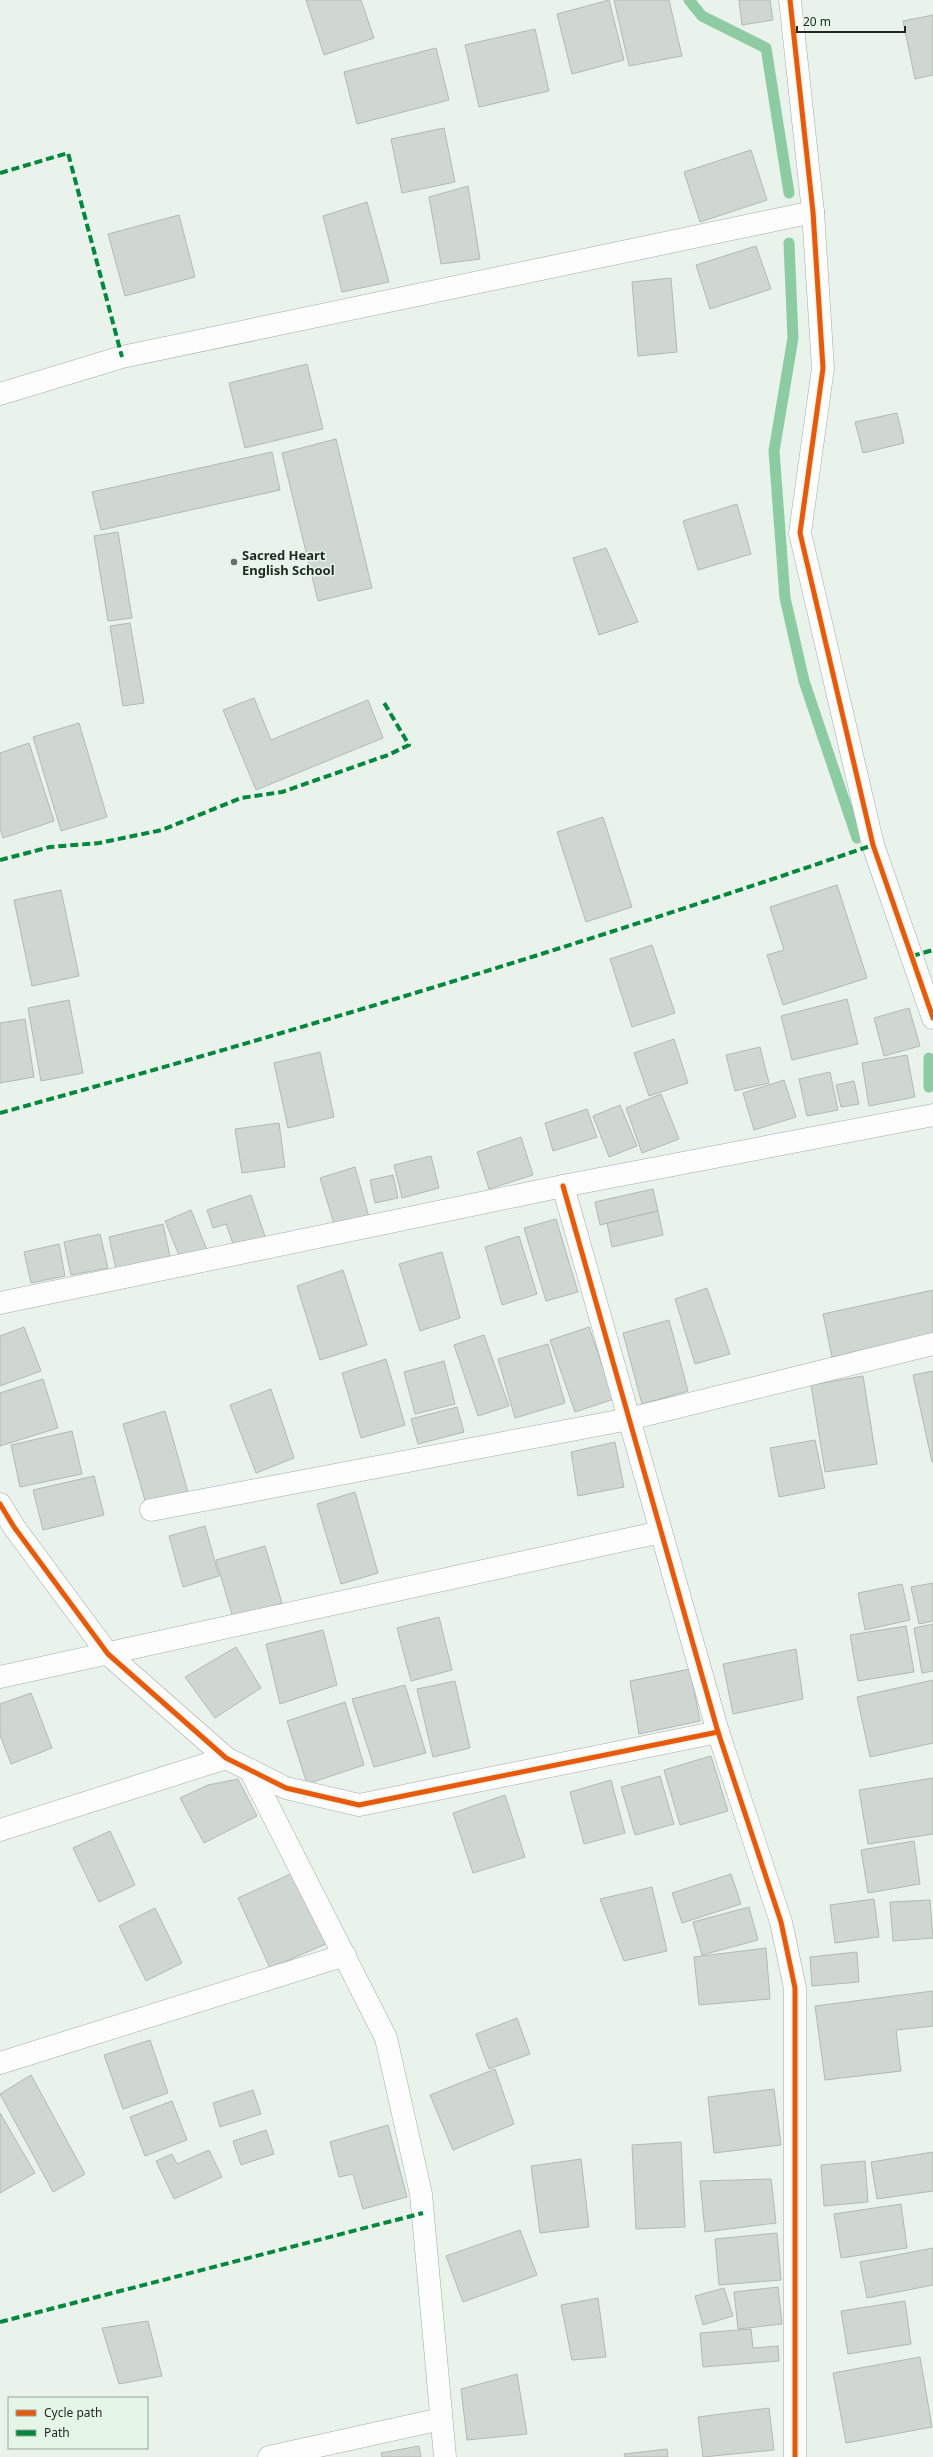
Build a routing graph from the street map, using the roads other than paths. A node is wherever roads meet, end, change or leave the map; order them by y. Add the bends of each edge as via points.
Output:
1 (790, 0) edge
2 (814, 212) junction
3 (0, 394) edge
4 (933, 1018) edge
5 (933, 1115) edge
6 (563, 1186) junction
7 (0, 1303) edge
8 (933, 1344) edge
9 (629, 1419) junction
10 (0, 1504) edge
11 (151, 1510) dead end
12 (662, 1532) junction
13 (108, 1654) junction
14 (0, 1677) edge
15 (718, 1732) junction
16 (226, 1758) junction
17 (250, 1770) junction
18 (0, 1830) edge
19 (345, 1955) junction
20 (0, 2063) edge
21 (441, 2418) junction
22 (269, 2457) edge
23 (445, 2457) edge
24 (795, 2457) edge

1 - 2 street
2 - 3 street via 122,357
2 - 4 street via 823,368 800,533 873,845
5 - 6 street
6 - 7 street
6 - 9 street
8 - 9 street
9 - 11 street
9 - 12 street
10 - 13 street via 14,1527
12 - 13 street
12 - 15 street
13 - 14 street
13 - 16 street
15 - 17 street via 359,1804 286,1788
15 - 24 street via 781,1922 795,1988
16 - 17 street
16 - 18 street
17 - 19 street
19 - 20 street
19 - 21 street via 386,2038 421,2194
21 - 22 street
21 - 23 street

